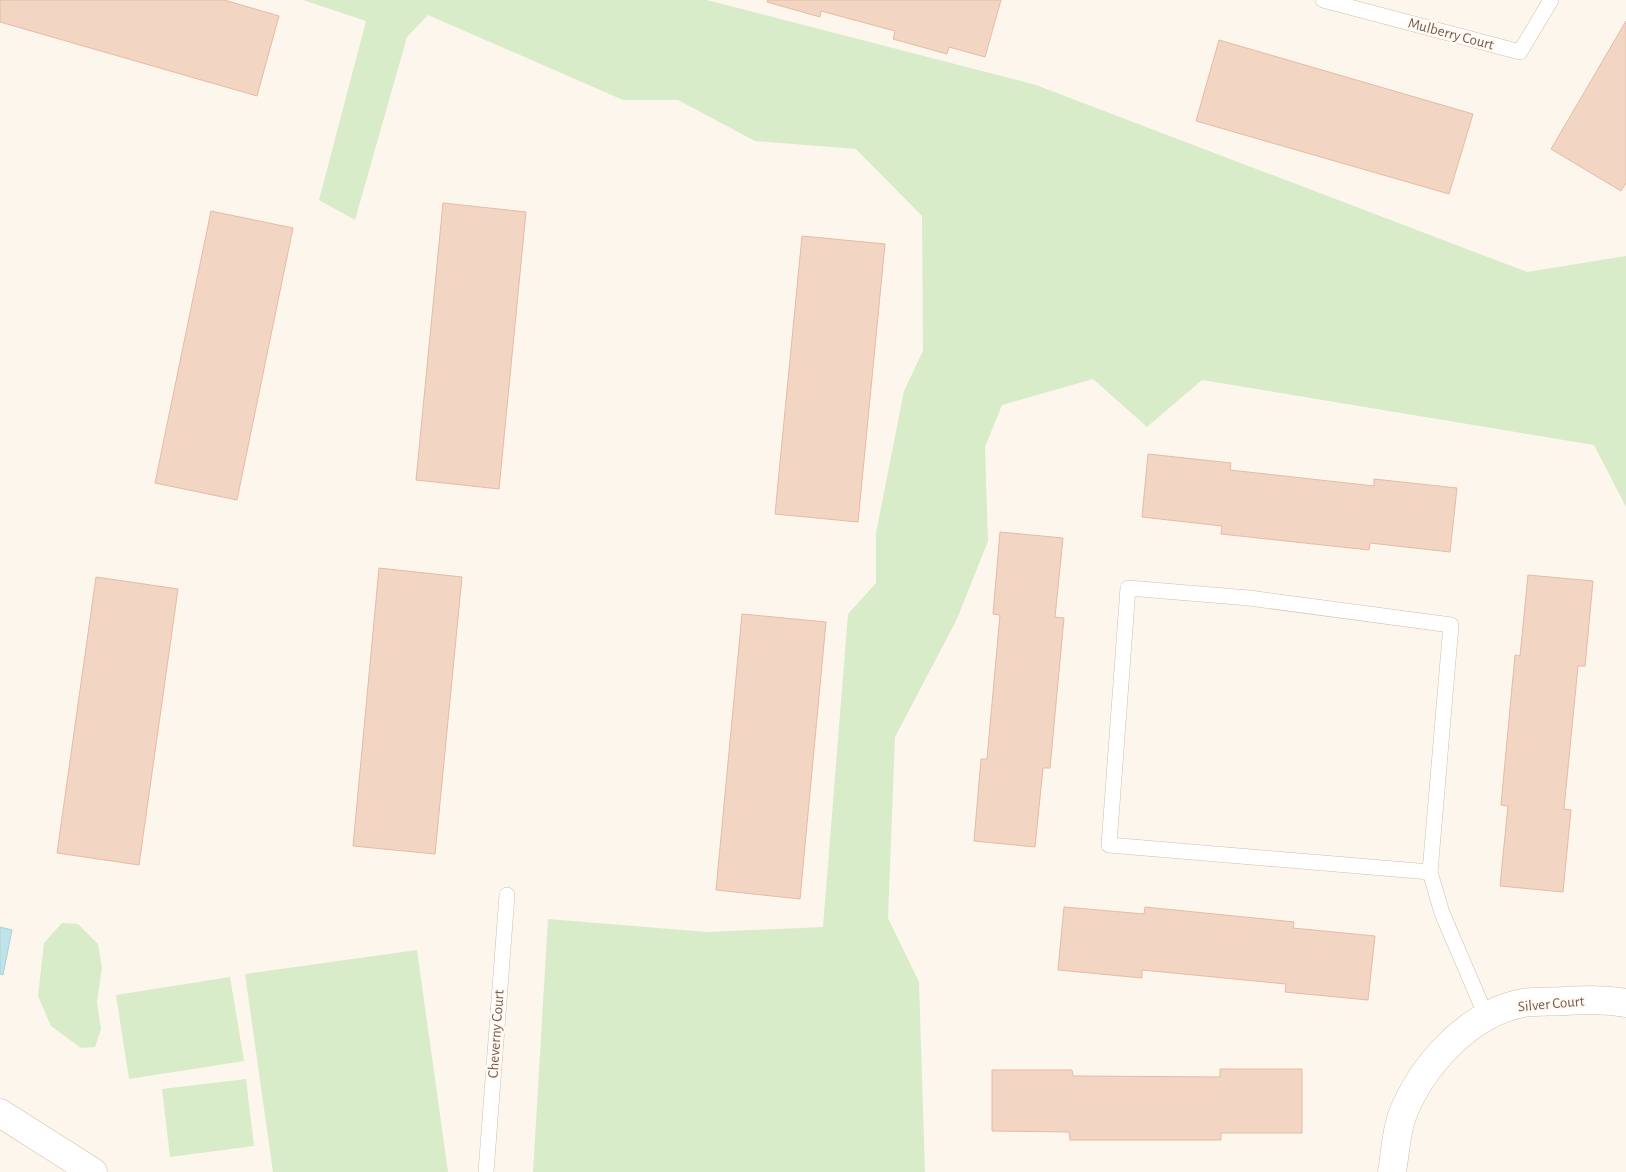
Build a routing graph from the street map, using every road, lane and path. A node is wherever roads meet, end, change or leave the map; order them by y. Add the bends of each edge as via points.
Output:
1 (1323, 0) edge
2 (1551, 0) edge
3 (1430, 872) junction
4 (507, 895) dead end
5 (1626, 1003) edge
6 (1486, 1016) junction
7 (0, 1112) edge
8 (93, 1172) edge
9 (486, 1172) edge
10 (1392, 1172) edge

1 - 2 lane, Mulberry Court via 1520,52
3 - 3 lane via 1451,625 1249,598 1128,588 1109,845
3 - 6 lane via 1442,913
4 - 9 lane, Cheverny Court
5 - 6 street, Silver Court via 1605,999 1523,1003
6 - 10 street, Silver Court via 1460,1034 1418,1083 1402,1117
7 - 8 street

